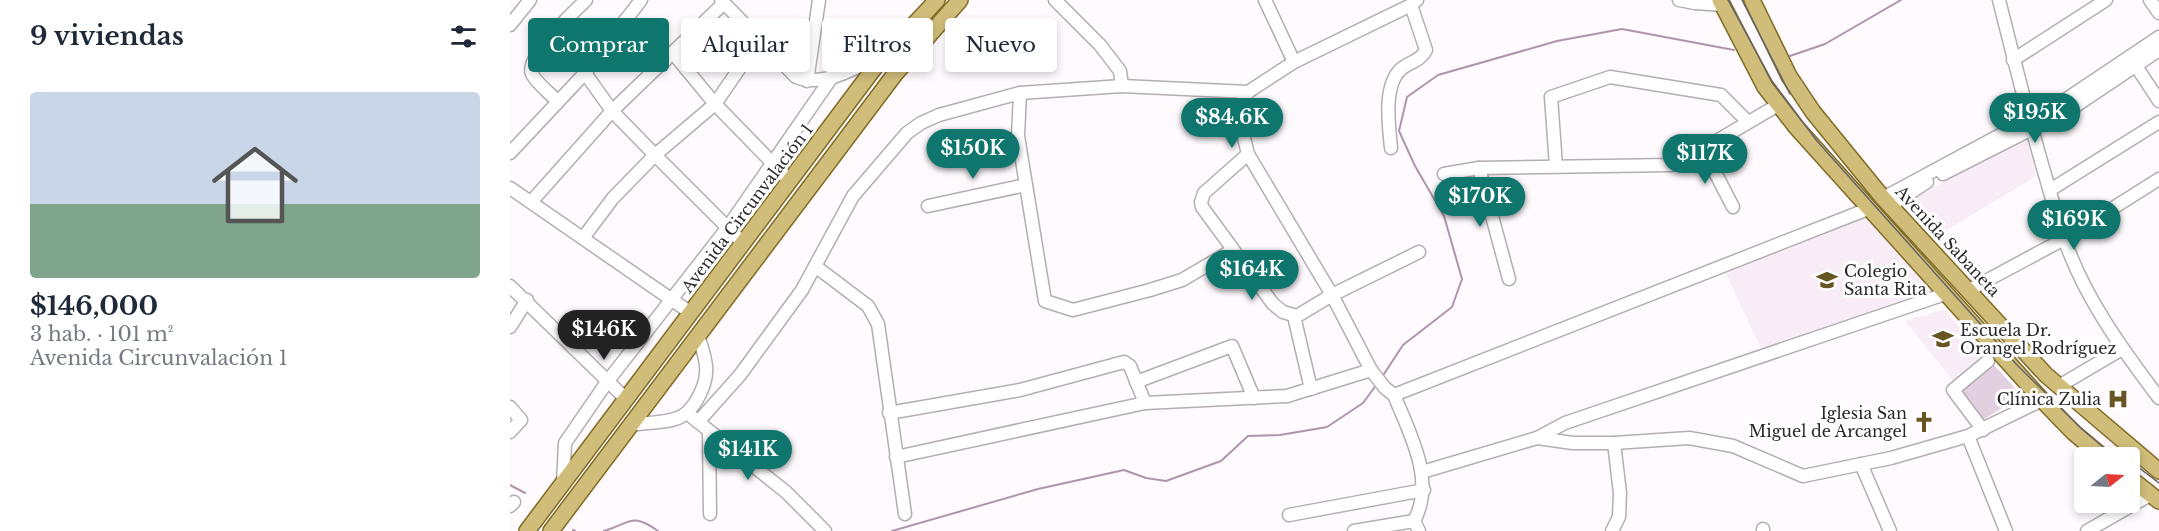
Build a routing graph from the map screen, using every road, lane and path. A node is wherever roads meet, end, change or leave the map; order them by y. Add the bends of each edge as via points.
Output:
1 (530, 0) edge
2 (586, 0) edge
3 (641, 0) edge
4 (819, 0) edge
5 (937, 0) edge
6 (960, 0) edge
7 (1055, 0) edge
8 (1265, 0) edge
9 (1679, 0) edge
10 (1752, 0) edge
11 (1999, 0) edge
12 (2106, 0) edge
13 (2150, 0) edge
14 (1696, 1) edge
15 (722, 2) edge
16 (1414, 2) edge
17 (1721, 3) edge
18 (2159, 13) edge
19 (628, 18) edge
20 (738, 18) edge
21 (920, 18) edge
22 (510, 25) edge
23 (2159, 37) edge
24 (2159, 50) edge
25 (669, 57) joint
26 (2013, 60) junction
27 (1294, 62) junction
28 (2136, 66) junction
29 (653, 72) edge
30 (737, 72) edge
31 (791, 72) edge
32 (843, 72) edge
33 (871, 72) edge
34 (585, 73) joint
35 (832, 77) junction
36 (2106, 79) junction
37 (807, 81) junction
38 (1122, 86) junction
39 (1248, 92) junction
40 (1020, 93) junction
41 (2159, 101) edge
42 (558, 102) junction
43 (715, 104) junction
44 (1778, 105) junction
45 (612, 111) junction
46 (1748, 122) junction
47 (2159, 122) edge
48 (2030, 124) junction
49 (1391, 148) dead end
50 (1703, 149) junction
51 (510, 153) edge
52 (1248, 154) junction
53 (655, 155) junction
54 (773, 164) junction
55 (1556, 166) junction
56 (1479, 168) junction
57 (1444, 174) dead end
58 (2159, 179) edge
59 (790, 181) junction
60 (1026, 185) junction
61 (510, 188) edge
62 (2050, 190) junction
63 (531, 202) junction
64 (1887, 202) junction
65 (928, 206) dead end
66 (1733, 207) dead end
67 (1868, 209) junction
68 (728, 227) junction
69 (583, 238) junction
70 (2064, 239) junction
71 (743, 243) junction
72 (1233, 250) junction
73 (1419, 252) dead end
74 (815, 266) junction
75 (1509, 279) dead end
76 (510, 286) edge
77 (1969, 290) junction
78 (1945, 294) junction
79 (1332, 296) junction
80 (671, 299) junction
81 (527, 300) junction
82 (691, 313) junction
83 (1294, 316) junction
84 (510, 327) edge
85 (698, 336) junction
86 (2122, 350) junction
87 (1988, 361) dead end
88 (1373, 372) junction
89 (607, 382) junction
90 (1136, 382) junction
91 (2060, 386) junction
92 (1311, 389) junction
93 (1390, 391) junction
94 (1254, 398) junction
95 (2159, 398) edge
96 (626, 399) junction
97 (2042, 400) junction
98 (1145, 403) junction
99 (510, 407) edge
100 (687, 413) junction
101 (889, 413) junction
102 (698, 422) junction
103 (631, 424) junction
104 (1983, 430) junction
105 (709, 431) junction
106 (510, 432) edge
107 (1968, 436) junction
108 (1537, 438) junction
109 (1614, 443) junction
110 (2091, 447) edge
111 (896, 457) junction
112 (1861, 464) junction
113 (2159, 471) edge
114 (1422, 472) junction
115 (563, 483) junction
116 (2140, 486) edge
117 (1424, 490) junction
118 (2155, 498) edge
119 (710, 514) dead end
120 (904, 514) dead end
121 (1289, 515) dead end
122 (1417, 526) edge
123 (1389, 528) edge
124 (528, 531) edge
125 (551, 531) edge
126 (825, 531) edge
127 (1354, 531) edge
128 (1611, 531) edge
129 (1890, 531) edge
130 (2006, 531) edge
131 (2086, 531) edge

1 - 22 street
2 - 42 street via 538,51 531,66 533,75
3 - 19 street
4 - 37 street
5 - 21 main road, Avenida Circunvalación 1
6 - 85 main road via 895,74
7 - 38 street via 1100,45 1120,71
8 - 27 street
9 - 14 street
10 - 64 main road, Avenida Sabaneta via 1789,76 1813,112
11 - 26 street
12 - 26 street
13 - 18 street
14 - 17 street
15 - 20 street
15 - 25 street
16 - 27 street
16 - 49 street via 1426,50 1422,57 1399,70 1390,91
17 - 44 main road
23 - 36 street
24 - 28 street
25 - 43 street
26 - 48 street
27 - 39 street
28 - 36 street
28 - 41 street
29 - 45 street
30 - 43 street
31 - 37 street
32 - 35 street
33 - 59 main road, Avenida Circunvalación 1
34 - 42 street
34 - 45 street
35 - 37 street
35 - 54 street
36 - 48 street
38 - 39 street
38 - 40 street
39 - 52 street via 1237,110
40 - 60 street via 1018,136
40 - 74 street via 939,115 907,133 853,196
42 - 51 street
43 - 53 street
43 - 54 street
44 - 46 street
44 - 67 main road
45 - 53 street
45 - 63 street
46 - 50 street
46 - 55 street via 1721,95 1610,77 1551,97
47 - 62 street
48 - 62 street
48 - 64 street
50 - 55 street via 1671,165
50 - 66 street
52 - 72 street via 1204,193 1201,202
52 - 79 street
53 - 68 street
53 - 69 street via 613,198
54 - 59 street
54 - 68 street
55 - 56 street
56 - 57 street
56 - 75 street
58 - 70 street
59 - 71 main road, Avenida Circunvalación 1
60 - 65 street
60 - 72 street via 1045,301 1073,310 1182,280
61 - 63 street
62 - 70 street
63 - 69 street
64 - 77 main road, Avenida Sabaneta
67 - 78 main road
67 - 93 street
68 - 71 street
68 - 80 street
69 - 80 street
70 - 77 street
70 - 86 street
71 - 82 main road, Avenida Circunvalación 1
72 - 83 street via 1273,304
73 - 79 street
74 - 101 street via 868,306 875,317
74 - 102 street via 740,375
76 - 81 street
77 - 91 main road, Avenida Sabaneta
78 - 97 main road
78 - 108 street via 1565,423
79 - 83 street
79 - 88 street
80 - 82 street
80 - 89 street
81 - 84 street
81 - 89 street
82 - 96 main road, Avenida Circunvalación 1
83 - 92 street
85 - 100 street via 707,376
85 - 103 main road
86 - 91 street
86 - 95 street
87 - 104 street via 1953,390
88 - 92 street
88 - 93 street
89 - 96 street
89 - 115 street via 565,443
90 - 94 street via 1232,346
90 - 98 street
90 - 101 street via 1128,363 1122,362 1020,390
91 - 113 main road, Avenida Sabaneta
92 - 94 street via 1287,396
93 - 114 street
94 - 98 street
96 - 115 main road, Avenida Circunvalación 1
97 - 104 street
97 - 110 main road
98 - 111 street
99 - 106 street via 522,420
100 - 102 street
100 - 103 street via 678,418
101 - 111 street
102 - 105 street
103 - 125 main road
104 - 107 street
105 - 119 street
105 - 126 street via 786,492
107 - 112 street
107 - 130 street
108 - 109 street
108 - 114 street
109 - 112 street via 1689,438 1733,446 1803,476
109 - 128 street via 1620,493 1619,517
111 - 120 street
112 - 129 street
114 - 117 street
115 - 124 main road, Avenida Circunvalación 1
116 - 118 main road
117 - 121 street
117 - 122 street
118 - 131 street
122 - 123 street
123 - 127 street

